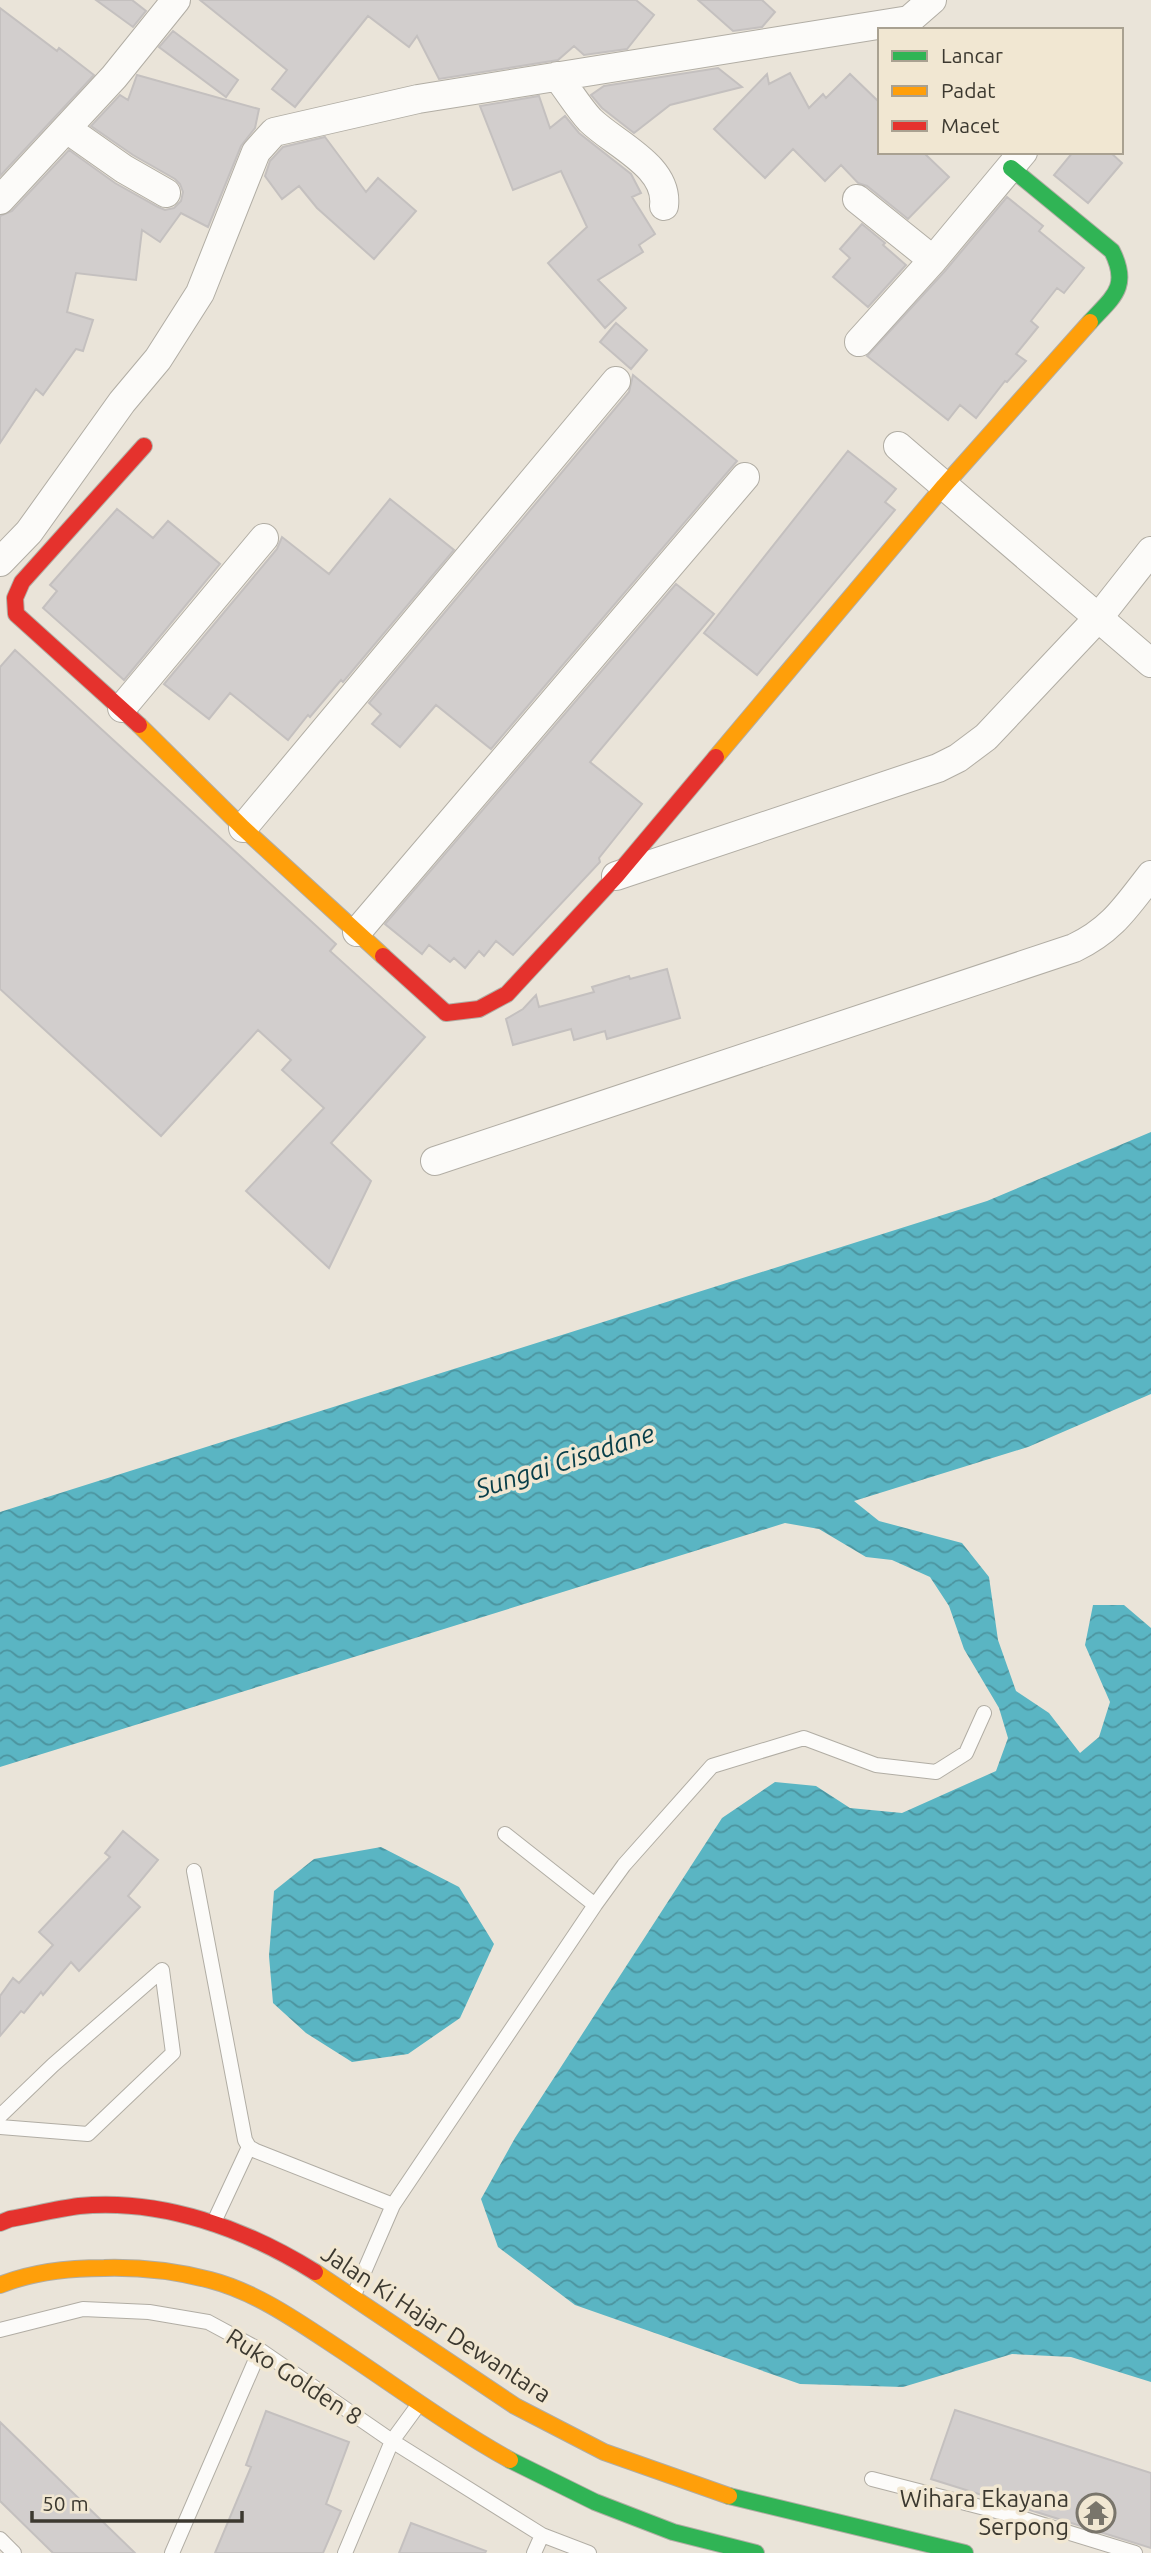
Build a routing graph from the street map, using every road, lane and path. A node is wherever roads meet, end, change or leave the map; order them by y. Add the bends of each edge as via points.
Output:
1 (176, 0) edge
2 (932, 0) edge
3 (557, 76) junction
4 (66, 129) junction
5 (1017, 160) edge
6 (166, 193) dead end
7 (857, 199) dead end
8 (0, 200) edge
9 (664, 206) dead end
10 (933, 260) junction
11 (859, 342) dead end
12 (616, 381) dead end
13 (145, 446) dead end
14 (898, 446) dead end
15 (745, 477) dead end
16 (944, 486) junction
17 (264, 538) dead end
18 (1151, 551) edge
19 (0, 562) edge
20 (1099, 617) junction
21 (1151, 663) edge
22 (122, 708) junction
23 (243, 828) junction
24 (1151, 875) edge
25 (616, 876) junction
26 (357, 932) junction
27 (435, 1161) dead end
28 (984, 1713) dead end
29 (505, 1835) dead end
30 (194, 1871) dead end
31 (595, 1906) junction
32 (0, 2116) edge
33 (0, 2127) edge
34 (249, 2147) junction
35 (393, 2206) junction
36 (0, 2223) edge
37 (214, 2223) junction
38 (0, 2285) edge
39 (353, 2296) junction
40 (0, 2330) edge
41 (260, 2350) junction
42 (420, 2403) junction
43 (392, 2441) junction
44 (872, 2479) dead end
45 (542, 2535) junction
46 (0, 2539) edge
47 (712, 2548) edge
48 (1128, 2552) edge
49 (14, 2553) edge
50 (172, 2553) edge
51 (345, 2553) edge
52 (534, 2553) edge
53 (589, 2553) edge
54 (756, 2553) edge
55 (965, 2553) edge

1 - 4 street
2 - 3 street via 909,20
3 - 9 street via 591,121 648,168 666,193
3 - 19 street via 418,99 274,132 256,152 200,293 158,359 29,532
4 - 6 street
4 - 8 street
5 - 10 street
5 - 16 street via 1112,251 1120,267 1118,292
7 - 10 street
10 - 11 street
12 - 23 street
13 - 22 street via 22,582 15,598 16,614
14 - 16 street
15 - 26 street
16 - 20 street
16 - 25 street
17 - 22 street
18 - 20 street
20 - 21 street
20 - 25 street via 986,737 958,758
22 - 23 street
23 - 26 street
24 - 27 street via 1112,925 1074,948
25 - 26 street via 507,994 479,1009 446,1013
28 - 31 lane via 966,1753 936,1772 876,1765 804,1738 712,1766 624,1865
29 - 31 lane
30 - 34 lane
31 - 35 lane
32 - 33 lane via 162,1970 173,2053 88,2134
34 - 35 lane
34 - 37 lane
35 - 39 lane
36 - 37 street, Jalan Ki Hajar Dewantara via 80,2206 146,2206
37 - 39 street, Jalan Ki Hajar Dewantara via 291,2257
38 - 42 street via 16,2278 80,2268 142,2267 211,2280 265,2302
39 - 55 street, Jalan Ki Hajar Dewantara via 515,2406 604,2452 731,2497
40 - 41 lane, Ruko Golden 8 via 83,2309 149,2312 208,2322
41 - 43 lane, Ruko Golden 8
41 - 50 lane
42 - 43 lane
42 - 47 street via 478,2442 595,2502
43 - 45 lane, Ruko Golden 8
43 - 51 lane
44 - 48 lane via 1008,2514
45 - 52 lane
45 - 53 lane, Ruko Golden 8
46 - 49 lane
47 - 54 street

